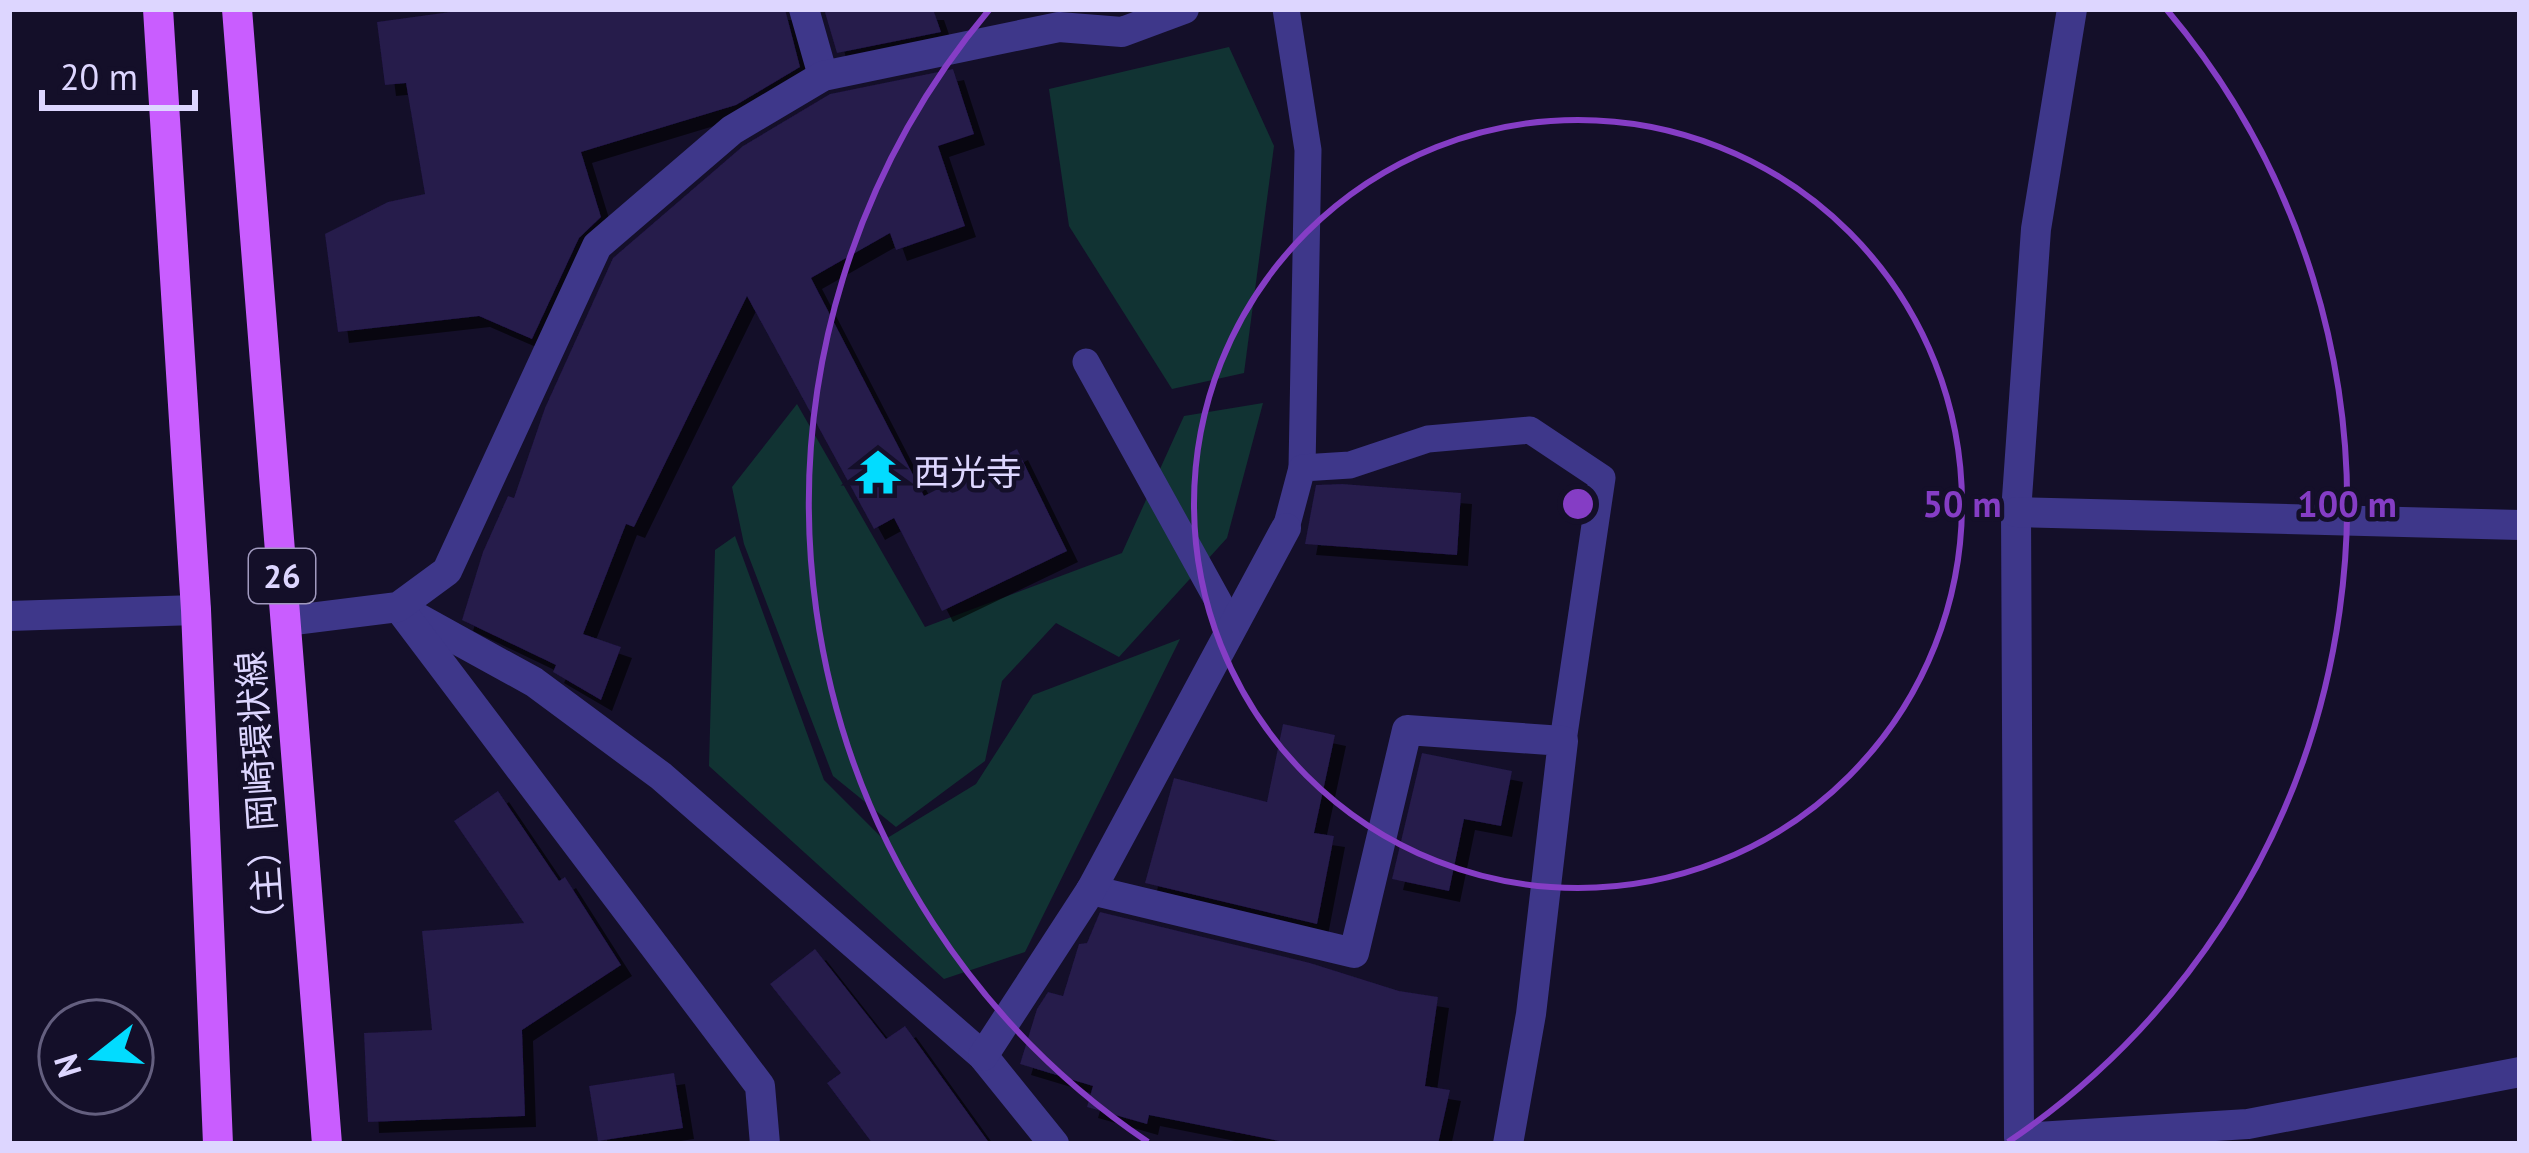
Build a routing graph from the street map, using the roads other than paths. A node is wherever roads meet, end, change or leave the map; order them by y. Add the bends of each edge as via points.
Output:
1 (158, 9) edge
2 (237, 9) edge
3 (804, 9) edge
4 (1184, 9) edge
5 (1286, 9) edge
6 (2072, 9) edge
7 (1058, 18) edge
8 (823, 76) junction
9 (1086, 362) dead end
10 (1302, 468) junction
11 (2016, 512) junction
12 (2520, 525) edge
13 (1286, 528) joint
14 (398, 608) junction
15 (196, 610) junction
16 (9, 616) edge
17 (286, 621) junction
18 (1232, 626) junction
19 (1563, 741) junction
20 (1091, 890) junction
21 (983, 1056) junction
22 (2520, 1072) edge
23 (218, 1144) edge
24 (327, 1144) edge
25 (765, 1144) edge
26 (1054, 1144) edge
27 (1508, 1144) edge

1 - 15 main road, （主）岡崎環状線 / 26
2 - 17 main road, （主）岡崎環状線 / 26
3 - 8 street
4 - 7 street via 1122,32
5 - 10 lane via 1308,150
6 - 11 street via 2036,229
7 - 8 street
8 - 14 street via 731,130 597,246 447,571
9 - 18 lane
10 - 13 lane
10 - 19 lane via 1350,466 1428,439 1530,430 1602,478
11 - 12 street
11 - 22 street via 2019,1138 2248,1124
13 - 18 street
14 - 17 street
14 - 21 street via 534,682 661,776
14 - 25 street via 760,1087
15 - 16 street
15 - 23 main road, （主）岡崎環状線 / 26
17 - 24 main road, （主）岡崎環状線 / 26
18 - 20 street
19 - 20 street via 1407,730 1354,953
19 - 27 street
20 - 21 street
21 - 26 street

